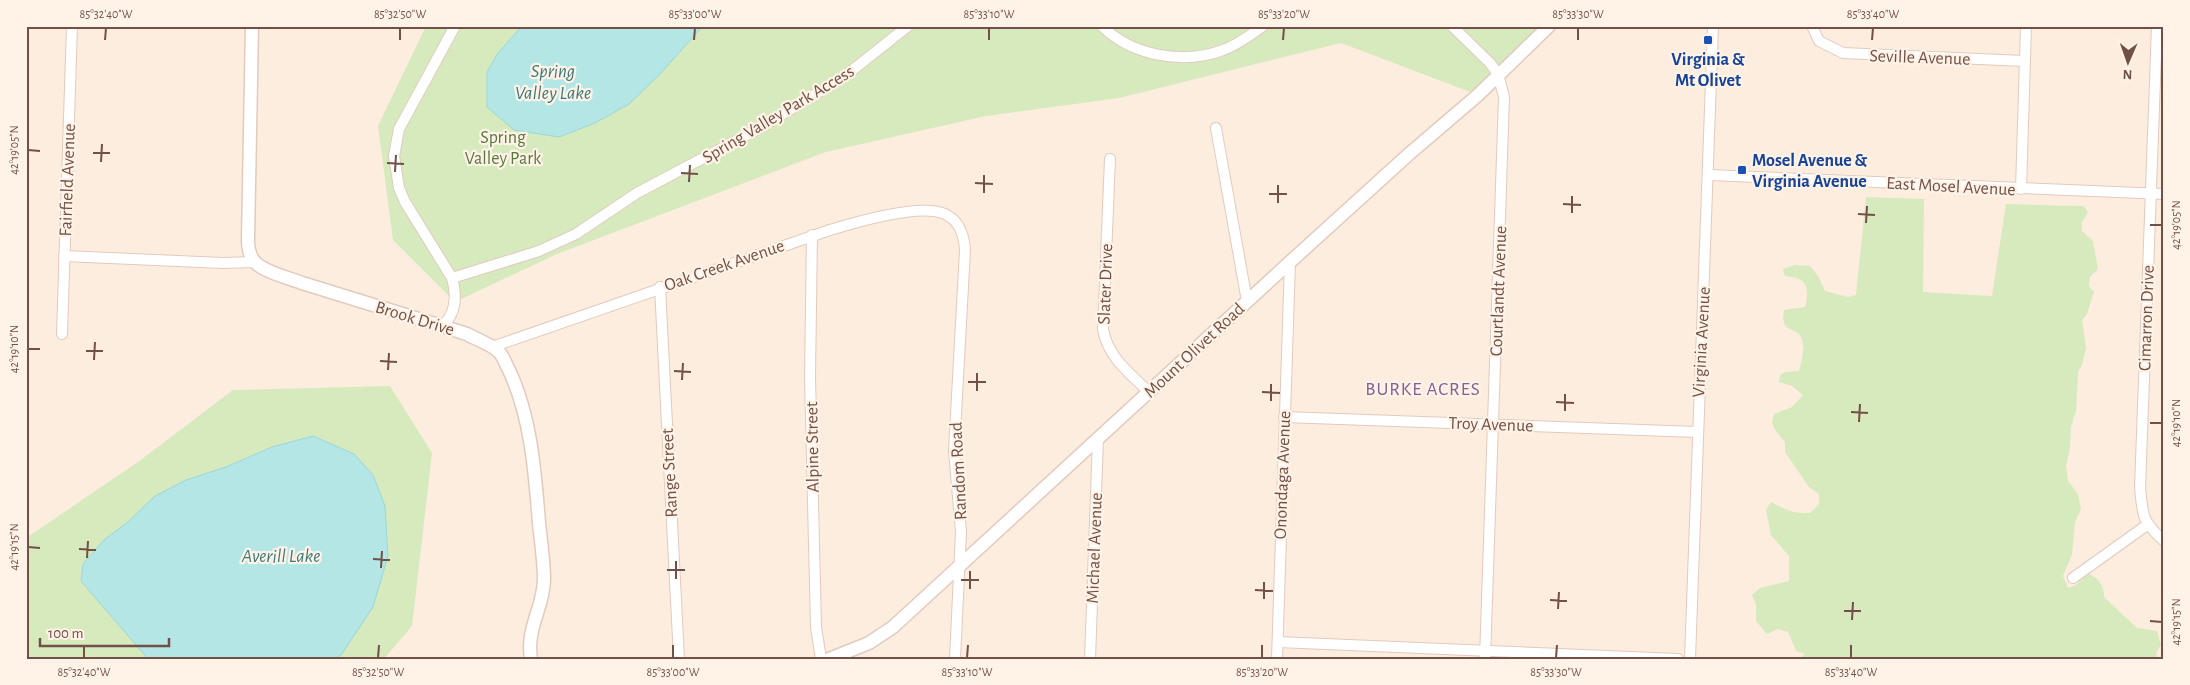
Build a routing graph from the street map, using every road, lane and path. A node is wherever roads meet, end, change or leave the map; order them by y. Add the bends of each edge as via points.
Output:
1 (72, 26) edge
2 (252, 26) edge
3 (455, 26) edge
4 (908, 26) edge
5 (1102, 26) edge
6 (1263, 26) edge
7 (1452, 26) edge
8 (1549, 26) edge
9 (1713, 26) edge
10 (1812, 26) edge
11 (2026, 26) edge
12 (2157, 26) edge
13 (2024, 61) junction
14 (1498, 74) junction
15 (1216, 128) dead end
16 (1110, 159) dead end
17 (1709, 175) junction
18 (2020, 189) junction
19 (2151, 193) junction
20 (2164, 194) edge
21 (958, 224) joint
22 (812, 235) junction
23 (64, 256) junction
24 (254, 262) junction
25 (1290, 262) junction
26 (452, 278) junction
27 (660, 287) junction
28 (1247, 301) junction
29 (442, 326) junction
30 (62, 334) dead end
31 (492, 346) junction
32 (1149, 392) junction
33 (1284, 417) junction
34 (1493, 424) junction
35 (1697, 432) junction
36 (1098, 438) junction
37 (2147, 526) junction
38 (2164, 541) edge
39 (958, 568) junction
40 (2073, 578) dead end
41 (1278, 642) junction
42 (1485, 655) edge
43 (532, 659) edge
44 (679, 659) edge
45 (821, 659) edge
46 (829, 659) edge
47 (955, 659) edge
48 (1090, 659) edge
49 (1277, 659) edge
50 (1678, 659) edge
51 (1690, 659) edge

1 - 23 street, Fairfield Avenue
2 - 24 street via 248,239
3 - 26 street via 399,129 394,156 399,188 405,202
4 - 26 street, Spring Valley Park Access via 845,76 760,128 637,193 576,234 538,251
5 - 6 street via 1118,40 1145,52 1193,57 1223,50
7 - 14 street
8 - 14 street, Mount Olivet Road
9 - 17 street, Virginia Avenue
10 - 13 street, Seville Avenue via 1819,41 1843,53
11 - 13 street
12 - 19 street, Cimarron Drive
13 - 18 street
14 - 25 street, Mount Olivet Road
14 - 34 street, Courtlandt Avenue via 1504,97
15 - 28 street
16 - 32 street, Slater Drive via 1104,339 1114,357
17 - 18 street, East Mosel Avenue
17 - 35 street, Virginia Avenue
18 - 19 street, East Mosel Avenue
19 - 20 street, East Mosel Avenue
19 - 37 street, Cimarron Drive via 2140,488
21 - 22 street, Oak Creek Avenue via 944,213 911,212
21 - 39 street, Random Road via 965,250 954,451 960,522
22 - 27 street, Oak Creek Avenue
22 - 45 street, Alpine Street via 810,387 816,627
23 - 24 street
23 - 30 street, Fairfield Avenue
24 - 29 street, Brook Drive via 302,283
25 - 28 street, Mount Olivet Road
25 - 33 street, Onondaga Avenue
26 - 29 street via 455,302 452,315
27 - 31 street, Oak Creek Avenue
27 - 44 street, Range Street
28 - 32 street, Mount Olivet Road
29 - 31 street, Brook Drive
31 - 43 street, Brook Drive via 505,362 519,396 528,428 537,492 544,581 530,638
32 - 36 street, Mount Olivet Road
33 - 34 street, Troy Avenue
33 - 41 street, Onondaga Avenue
34 - 35 street, Troy Avenue
34 - 42 street, Courtlandt Avenue
35 - 51 street, Virginia Avenue
36 - 39 street, Mount Olivet Road
36 - 48 street, Michael Avenue
37 - 38 street
37 - 40 street
39 - 46 street, Mount Olivet Road via 882,635
39 - 47 street, Random Road
41 - 42 street
41 - 49 street, Onondaga Avenue
42 - 50 street

